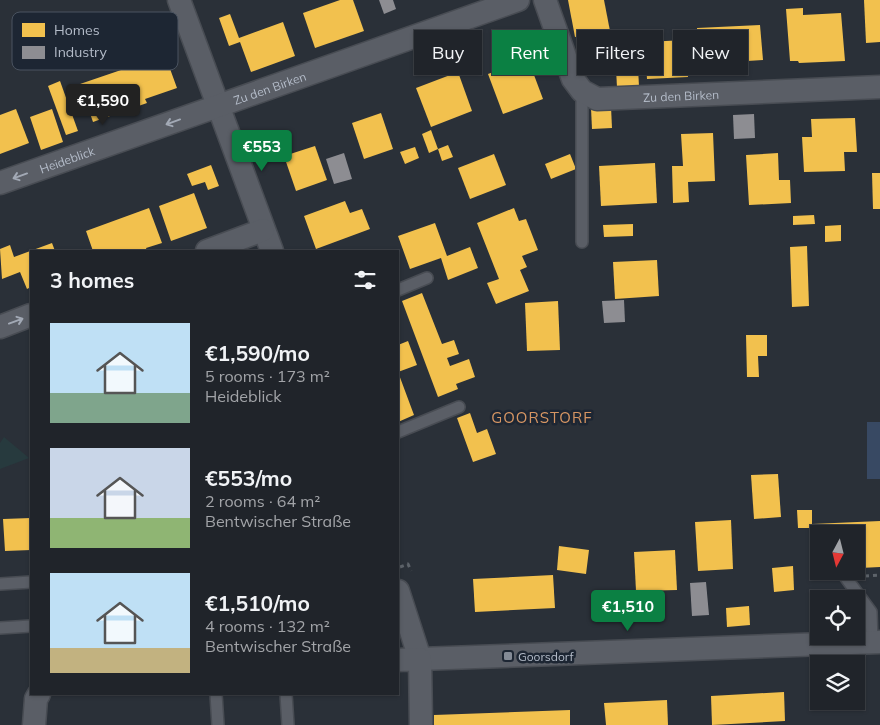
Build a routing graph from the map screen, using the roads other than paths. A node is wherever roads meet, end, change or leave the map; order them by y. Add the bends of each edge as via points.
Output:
1 (180, 0) edge
2 (518, 0) edge
3 (545, 0) edge
4 (880, 87) edge
5 (582, 91) junction
6 (219, 106) junction
7 (0, 183) edge
8 (263, 230) junction
9 (582, 242) dead end
10 (210, 250) edge
11 (272, 250) edge
12 (427, 278) dead end
13 (399, 290) edge
14 (30, 315) edge
15 (0, 327) edge
16 (458, 407) dead end
17 (399, 432) edge
18 (848, 580) edge
19 (30, 582) edge
20 (0, 584) edge
21 (399, 599) edge
22 (30, 626) edge
23 (0, 628) edge
24 (876, 642) edge
25 (420, 659) junction
26 (399, 660) edge
27 (38, 695) edge
28 (216, 695) edge
29 (286, 695) edge
30 (34, 722) edge
31 (218, 725) edge
32 (288, 725) edge
33 (421, 725) edge

1 - 6 street
2 - 6 street, Zu den Birken
3 - 5 street via 573,79
4 - 5 street, Zu den Birken via 597,99
5 - 9 lane
6 -> 7 street, Heideblick
6 - 8 street
8 - 10 street
8 - 11 street
12 - 13 lane
15 -> 14 street
16 - 17 lane
18 - 24 lane via 871,612
19 - 20 lane
21 - 25 street
22 - 23 lane
24 - 25 street
25 - 26 street
25 - 33 street
27 - 30 street
28 - 31 lane
29 - 32 lane

